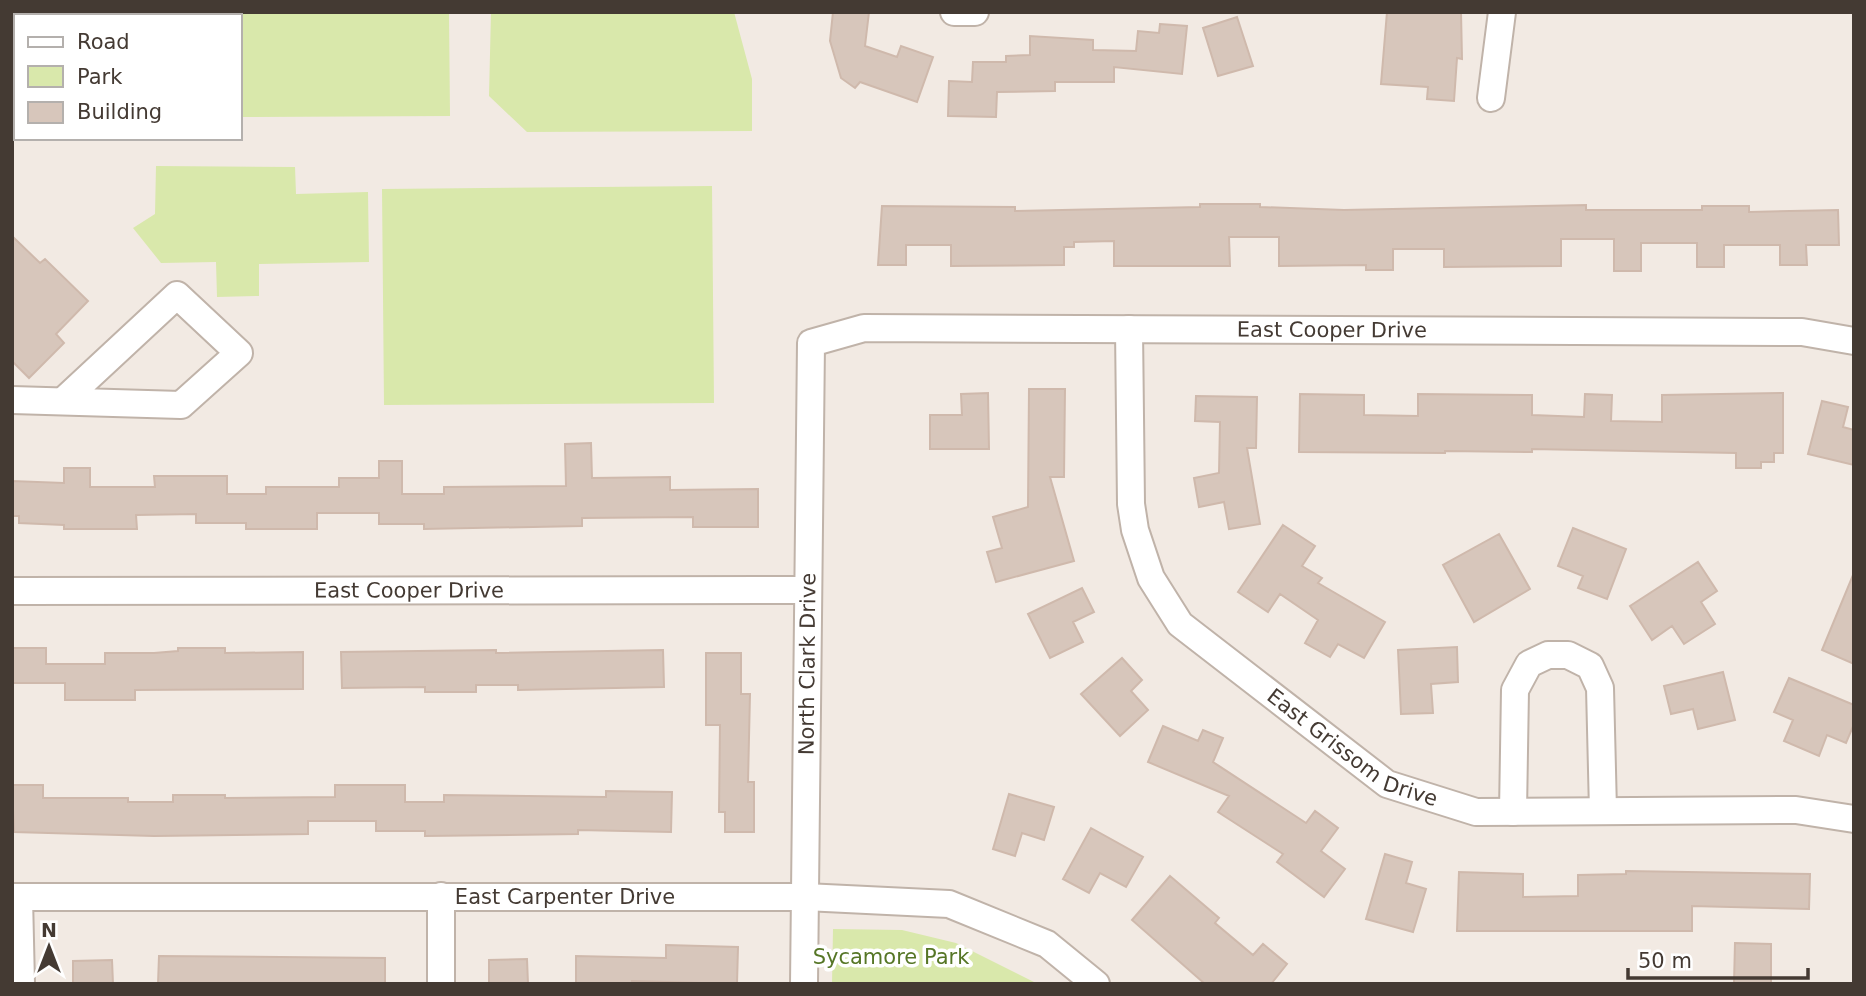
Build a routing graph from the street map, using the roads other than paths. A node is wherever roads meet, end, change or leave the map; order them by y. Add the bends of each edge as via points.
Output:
1 (954, 12) edge
2 (975, 12) edge
3 (1502, 12) edge
4 (1491, 98) dead end
5 (1129, 329) junction
6 (1854, 341) edge
7 (811, 343) joint
8 (12, 400) edge
9 (64, 400) junction
10 (808, 590) junction
11 (12, 591) edge
12 (1603, 811) junction
13 (1513, 812) junction
14 (1854, 819) edge
15 (441, 896) junction
16 (15, 897) edge
17 (806, 897) junction
18 (21, 984) edge
19 (441, 984) edge
20 (804, 984) edge
21 (1096, 984) edge

1 - 2 street
3 - 4 street
5 - 6 street, East Cooper Drive via 1802,332
5 - 7 street, East Cooper Drive via 864,328
5 - 13 street, East Grissom Drive via 1135,530 1151,578 1180,624 1387,784 1476,812
7 - 10 street, North Clark Drive
8 - 9 street
9 - 9 street via 181,405 239,353 177,295
10 - 11 street, East Cooper Drive
10 - 17 street, North Clark Drive
12 - 13 street, East Grissom Drive
12 - 13 street via 1600,688 1590,666 1568,655 1548,655 1529,664 1515,690
12 - 14 street, East Grissom Drive via 1797,810
15 - 16 street, East Carpenter Drive
15 - 17 street, East Carpenter Drive
15 - 19 street
16 - 18 street
17 - 20 street, North Clark Drive
17 - 21 street, East Carpenter Drive via 949,904 1047,944

